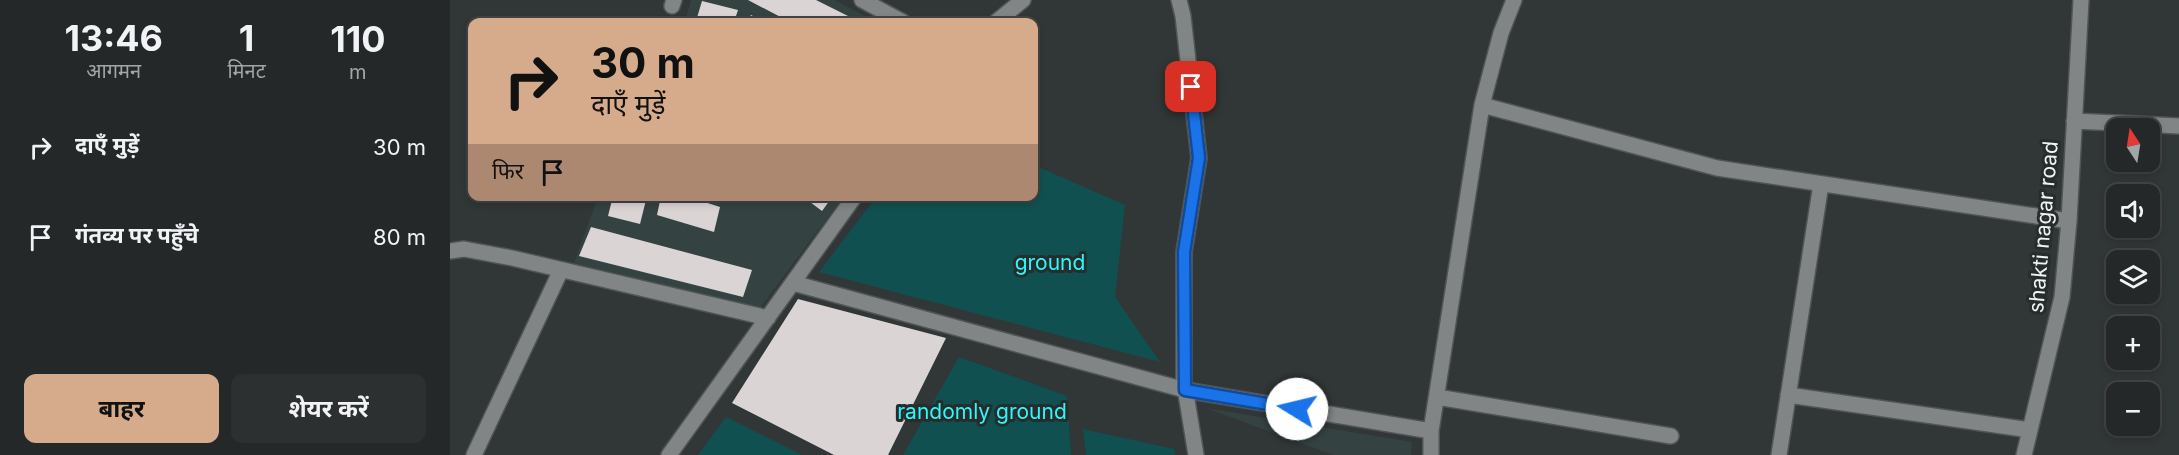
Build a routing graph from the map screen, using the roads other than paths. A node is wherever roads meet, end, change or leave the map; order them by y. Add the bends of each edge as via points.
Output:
1 (862, 0) edge
2 (1023, 0) edge
3 (1179, 0) edge
4 (1514, 0) edge
5 (2081, 0) edge
6 (896, 18) edge
7 (1001, 18) edge
8 (1482, 105) junction
9 (2074, 121) junction
10 (2179, 126) edge
11 (1821, 184) junction
12 (851, 201) edge
13 (2069, 221) junction
14 (450, 251) edge
15 (561, 270) junction
16 (793, 283) junction
17 (768, 318) junction
18 (1185, 390) junction
19 (1788, 395) junction
20 (1437, 397) junction
21 (2030, 430) junction
22 (1431, 431) junction
23 (1671, 436) dead end
24 (474, 455) edge
25 (669, 455) edge
26 (1196, 455) edge
27 (1431, 455) edge
28 (1779, 455) edge
29 (2024, 455) edge

1 - 6 street
2 - 7 street
3 - 18 street via 1199,158 1184,252
4 - 8 street
5 - 9 street, shakti nagar road
8 - 11 street via 1717,168
8 - 20 street
9 - 10 street
9 - 13 street, shakti nagar road
11 - 13 street
11 - 19 street
12 - 16 street
13 - 21 street, shakti nagar road via 2062,297
14 - 15 street via 464,249
15 - 17 street
15 - 24 street
16 - 17 street
16 - 18 street
17 - 25 street
18 - 22 street
18 - 26 street
19 - 21 street
19 - 28 street
20 - 22 street
20 - 23 street
21 - 29 street, shakti nagar road
22 - 27 street

